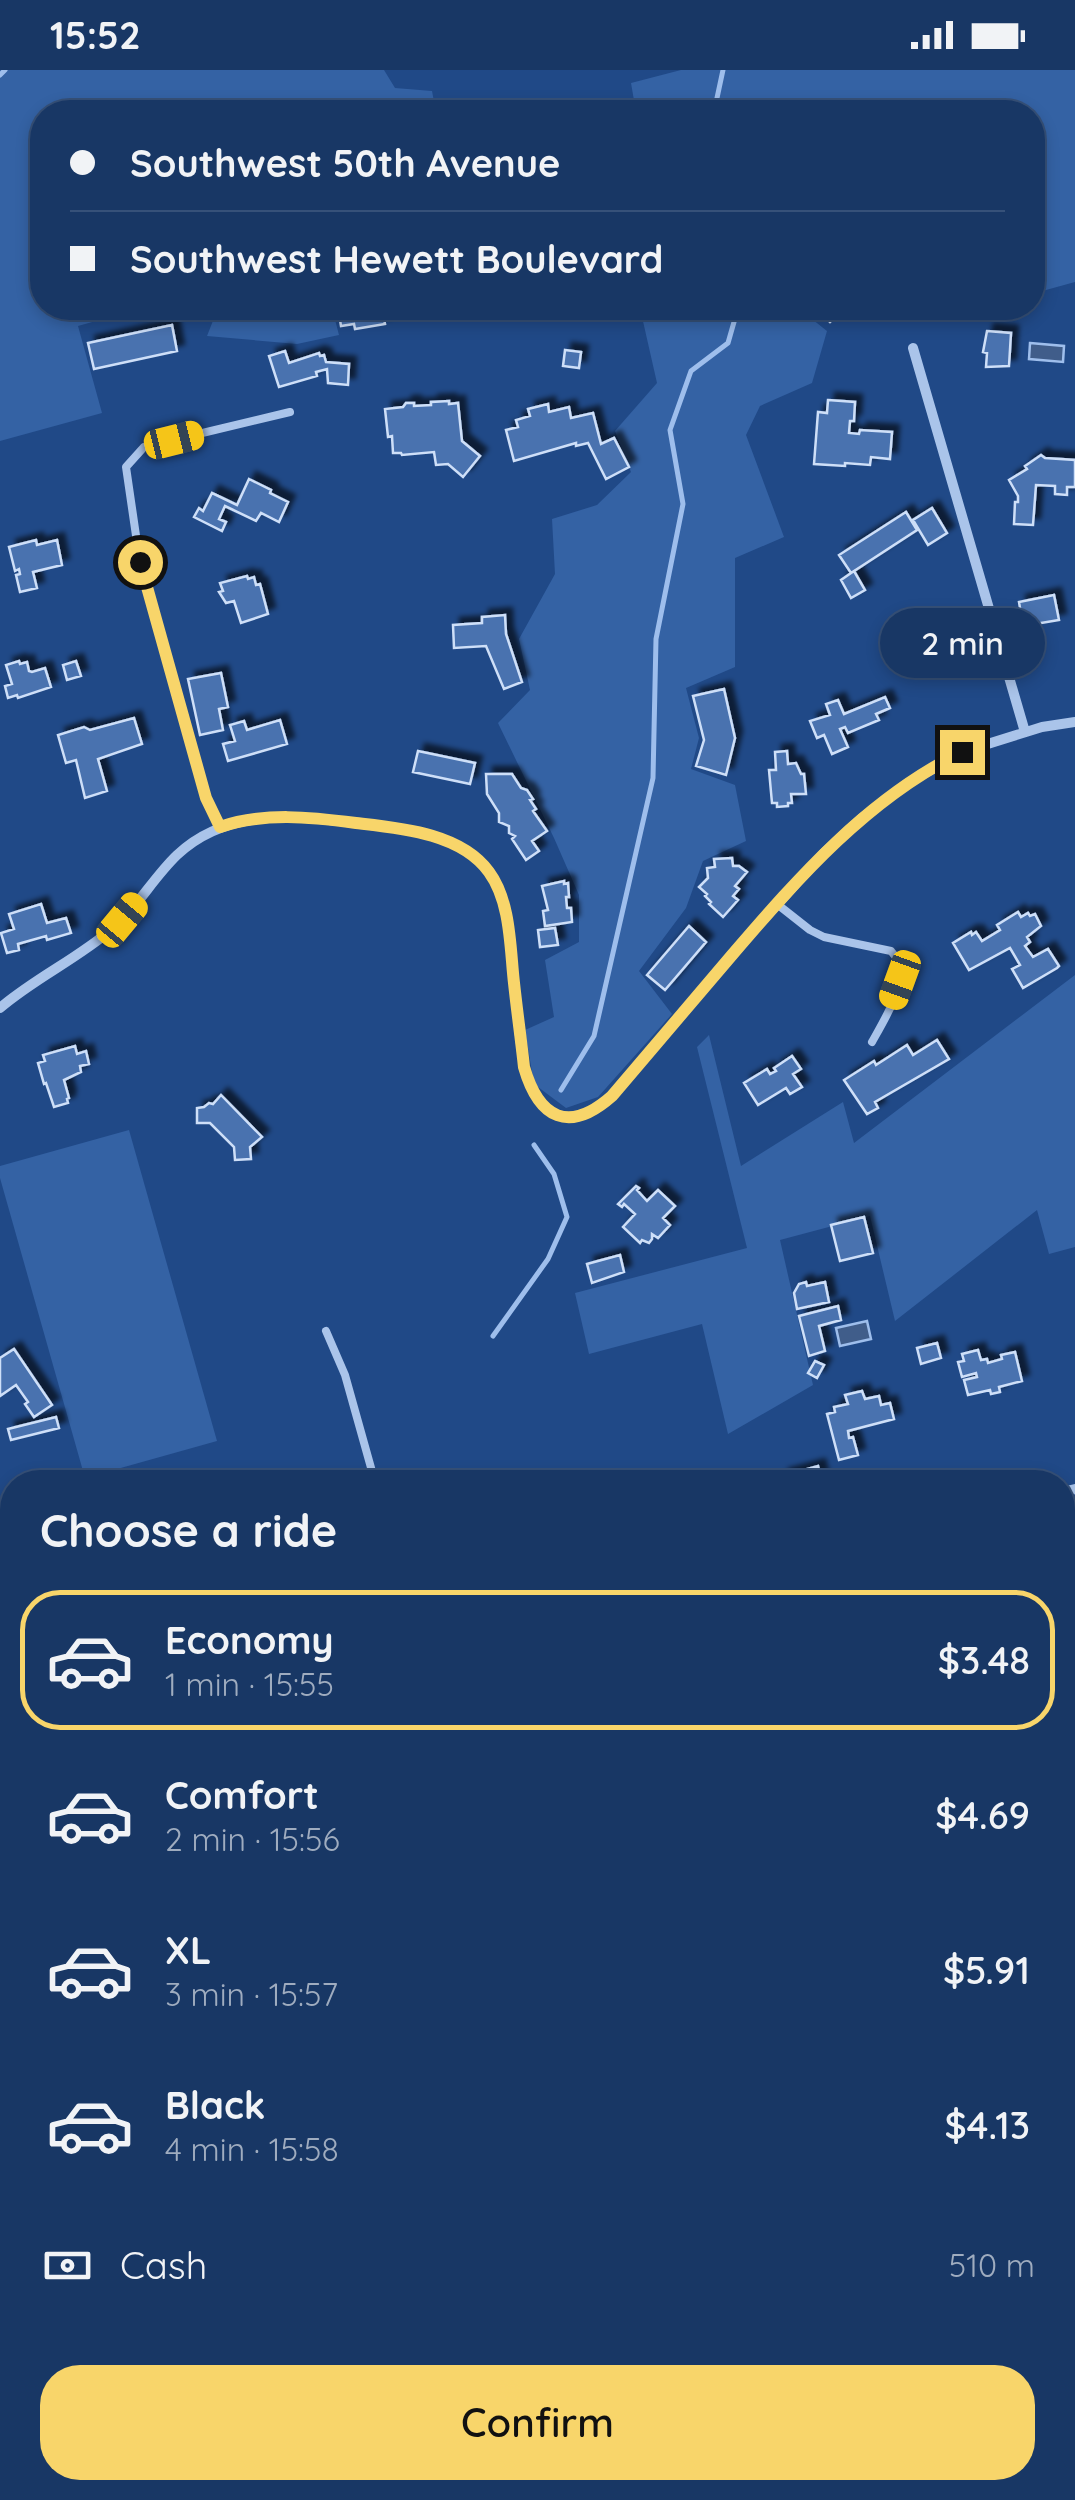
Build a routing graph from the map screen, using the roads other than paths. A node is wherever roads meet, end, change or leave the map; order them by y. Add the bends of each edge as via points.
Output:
1 (912, 348) dead end
2 (290, 412) dead end
3 (140, 562) joint
4 (1075, 722) edge
5 (1025, 732) junction
6 (220, 827) junction
7 (778, 904) junction
8 (0, 1008) edge
9 (872, 1042) dead end
10 (326, 1331) dead end
11 (372, 1470) edge

1 - 5 street
2 - 3 lane via 144,447 126,467
3 - 6 street via 206,798
4 - 5 street
5 - 7 street via 962,752 908,783 825,852
6 - 7 street via 268,817 390,827 452,844 481,862 506,916 528,1082 542,1106 572,1118 612,1096
6 - 8 street via 180,852 98,941
7 - 9 lane via 824,937 891,951 898,959 900,980
10 - 11 lane via 346,1375

